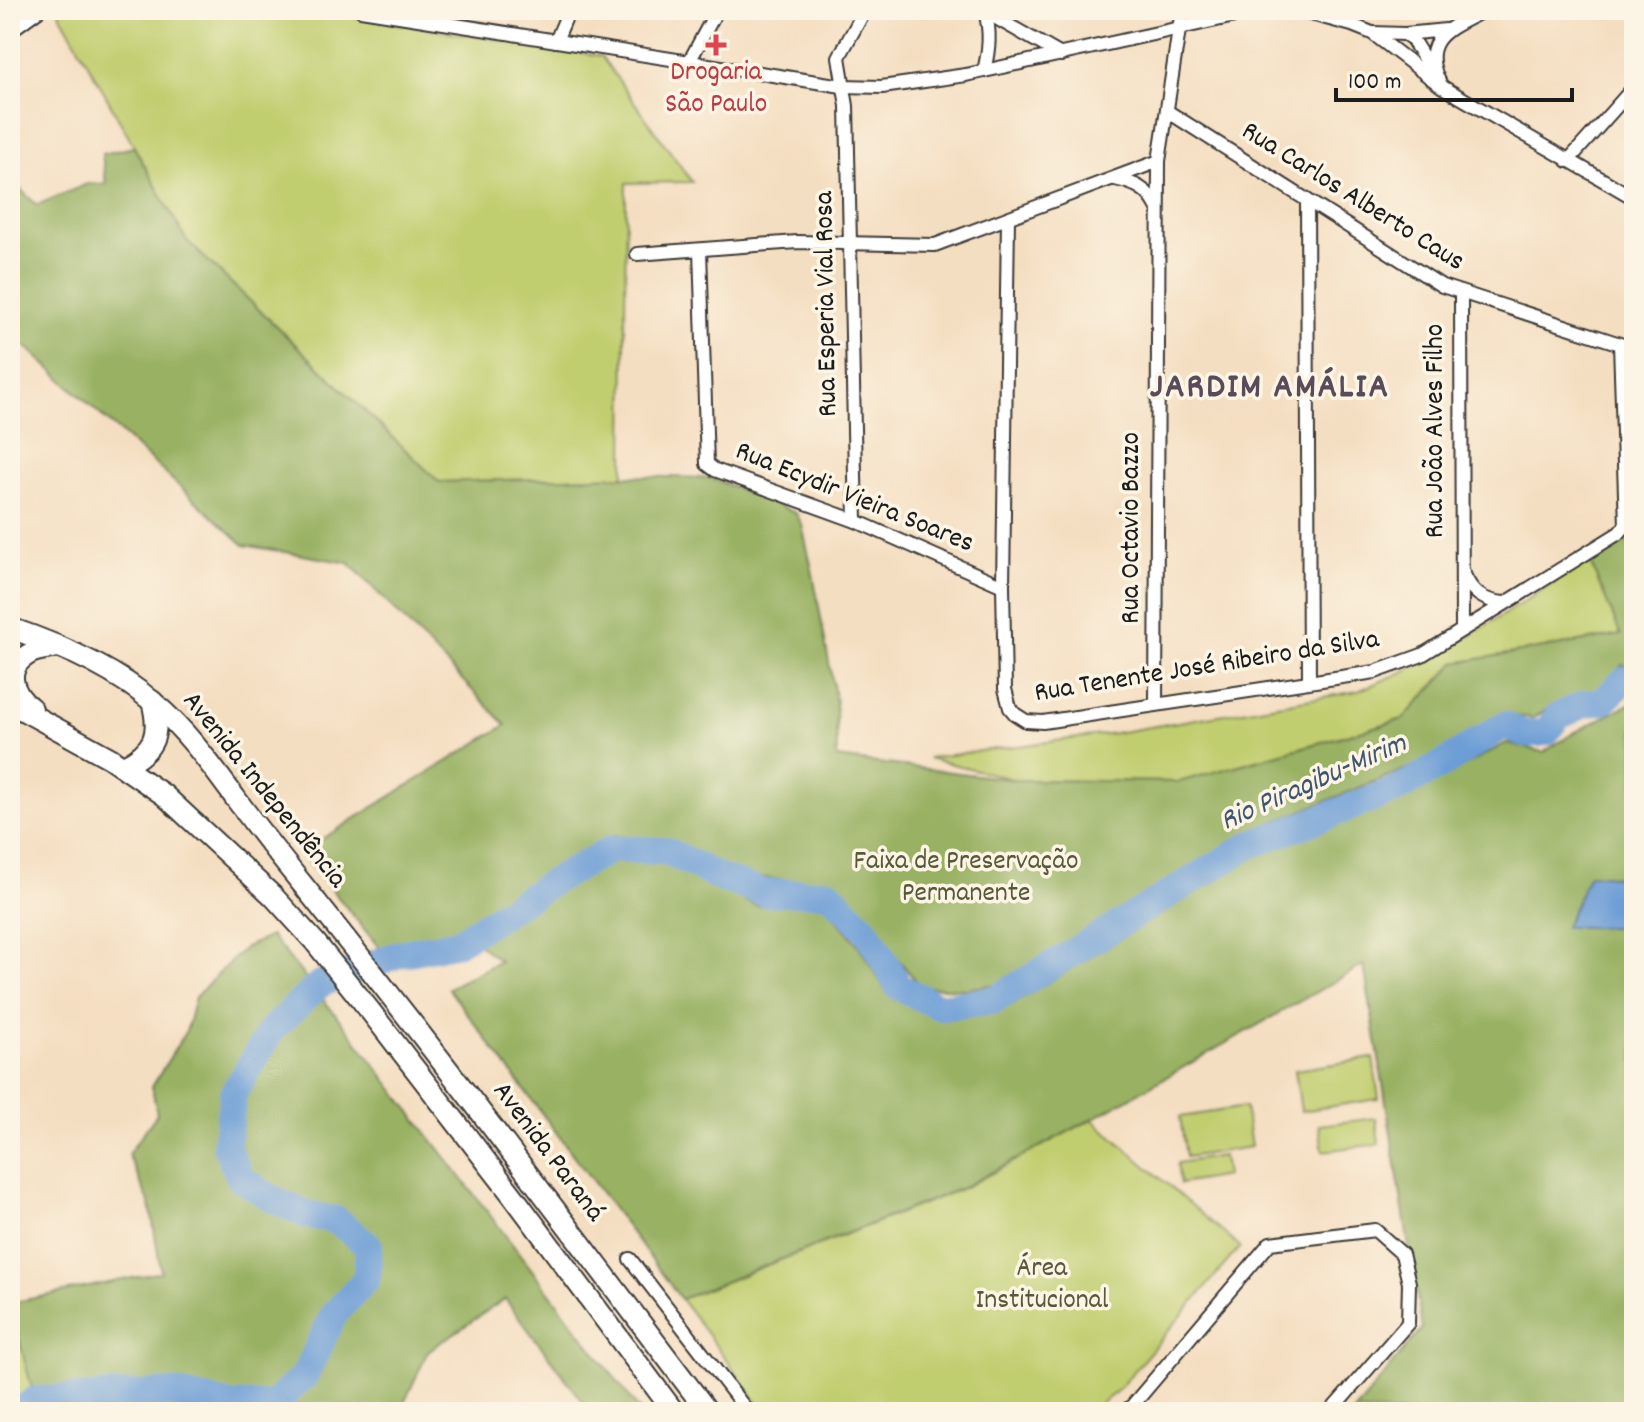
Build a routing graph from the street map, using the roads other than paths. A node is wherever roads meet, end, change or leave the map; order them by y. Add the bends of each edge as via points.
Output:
1 (39, 10) edge
2 (361, 10) edge
3 (569, 10) edge
4 (717, 10) edge
5 (865, 10) edge
6 (1182, 10) edge
7 (1294, 10) edge
8 (1325, 10) edge
9 (1485, 10) edge
10 (983, 11) edge
11 (1251, 11) edge
12 (1339, 21) junction
13 (1178, 30) junction
14 (1446, 30) junction
15 (10, 31) edge
16 (1372, 33) junction
17 (1405, 34) junction
18 (1147, 37) junction
19 (556, 41) junction
20 (1061, 55) junction
21 (689, 62) junction
22 (1173, 65) junction
23 (984, 71) junction
24 (842, 86) junction
25 (1441, 86) junction
26 (1634, 87) edge
27 (1167, 111) junction
28 (1159, 161) junction
29 (1568, 161) junction
30 (1112, 179) junction
31 (1634, 198) edge
32 (1307, 200) junction
33 (1159, 211) junction
34 (1008, 219) junction
35 (850, 243) junction
36 (700, 250) junction
37 (637, 254) dead end
38 (1461, 294) junction
39 (1620, 344) junction
40 (1634, 349) edge
41 (856, 521) junction
42 (1462, 569) junction
43 (1003, 586) junction
44 (1504, 603) junction
45 (10, 628) edge
46 (1462, 629) junction
47 (59, 647) junction
48 (1309, 681) junction
49 (152, 701) junction
50 (10, 703) edge
51 (1156, 704) junction
52 (44, 719) junction
53 (124, 766) junction
54 (340, 930) joint
55 (315, 942) joint
56 (630, 1259) dead end
57 (1131, 1410) edge
58 (674, 1412) edge
59 (708, 1412) edge
60 (748, 1412) edge
61 (1330, 1412) edge

1 - 15 street
2 - 19 street
3 - 19 street
4 - 21 street
5 - 24 street, Rua Esperia Vial Rosa via 839,57
6 - 13 street, Rua Octavio Bazzo
7 - 11 street
7 - 12 street
8 - 12 street
9 - 14 street
10 - 20 street
10 - 23 street via 989,24
11 - 13 street
12 - 16 street
13 - 18 street
13 - 22 street, Rua Octavio Bazzo
14 - 17 street
14 - 25 street via 1433,50
16 - 17 street
16 - 25 street
17 - 25 street
18 - 20 street
18 - 22 street via 1167,49
19 - 21 street
20 - 23 street
21 - 24 street
22 - 27 street, Rua Octavio Bazzo
23 - 24 street via 882,87
24 - 35 street, Rua Esperia Vial Rosa
25 - 29 street
26 - 29 street
27 - 28 street, Rua Octavio Bazzo
27 - 32 street, Rua Carlos Alberto Caus
28 - 30 street
28 - 33 street, Rua Octavio Bazzo
29 - 31 street
30 - 33 street via 1145,190
30 - 34 street
32 - 38 street, Rua Carlos Alberto Caus
32 - 48 street
33 - 51 street, Rua Octavio Bazzo
34 - 35 street via 935,245
34 - 43 street, Rua Tenente José Ribeiro da Silva
35 - 36 street
35 - 41 street, Rua Esperia Vial Rosa
36 - 37 street
36 - 41 street, Rua Ecydir Vieira Soares via 707,464
38 - 39 street, Rua Carlos Alberto Caus
38 - 42 street, Rua João Alves Filho
39 - 40 street, Rua Carlos Alberto Caus
39 - 44 street, Rua Tenente José Ribeiro da Silva via 1626,525
41 - 43 street, Rua Ecydir Vieira Soares
42 - 44 street, Rua João Alves Filho via 1474,592
42 - 46 street, Rua João Alves Filho
43 - 51 street, Rua Tenente José Ribeiro da Silva via 1005,689 1015,714 1043,722
44 - 46 street, Rua Tenente José Ribeiro da Silva
45 - 47 main road, Avenida Independência
46 - 48 street, Rua Tenente José Ribeiro da Silva via 1422,655 1375,672
47 - 49 main road, Avenida Independência
47 - 52 main road via 35,651 13,674 21,701
48 - 51 street, Rua Tenente José Ribeiro da Silva
49 - 53 main road via 158,722 154,740
49 - 54 main road, Avenida Independência via 207,758
50 - 52 main road, Avenida Independência
52 - 53 main road, Avenida Independência
53 - 55 main road, Avenida Independência via 183,813
54 - 59 main road, Avenida Paraná
55 - 58 main road, Avenida Paraná
56 - 60 street
57 - 61 street via 1270,1243 1375,1230 1402,1254 1409,1283 1408,1323

